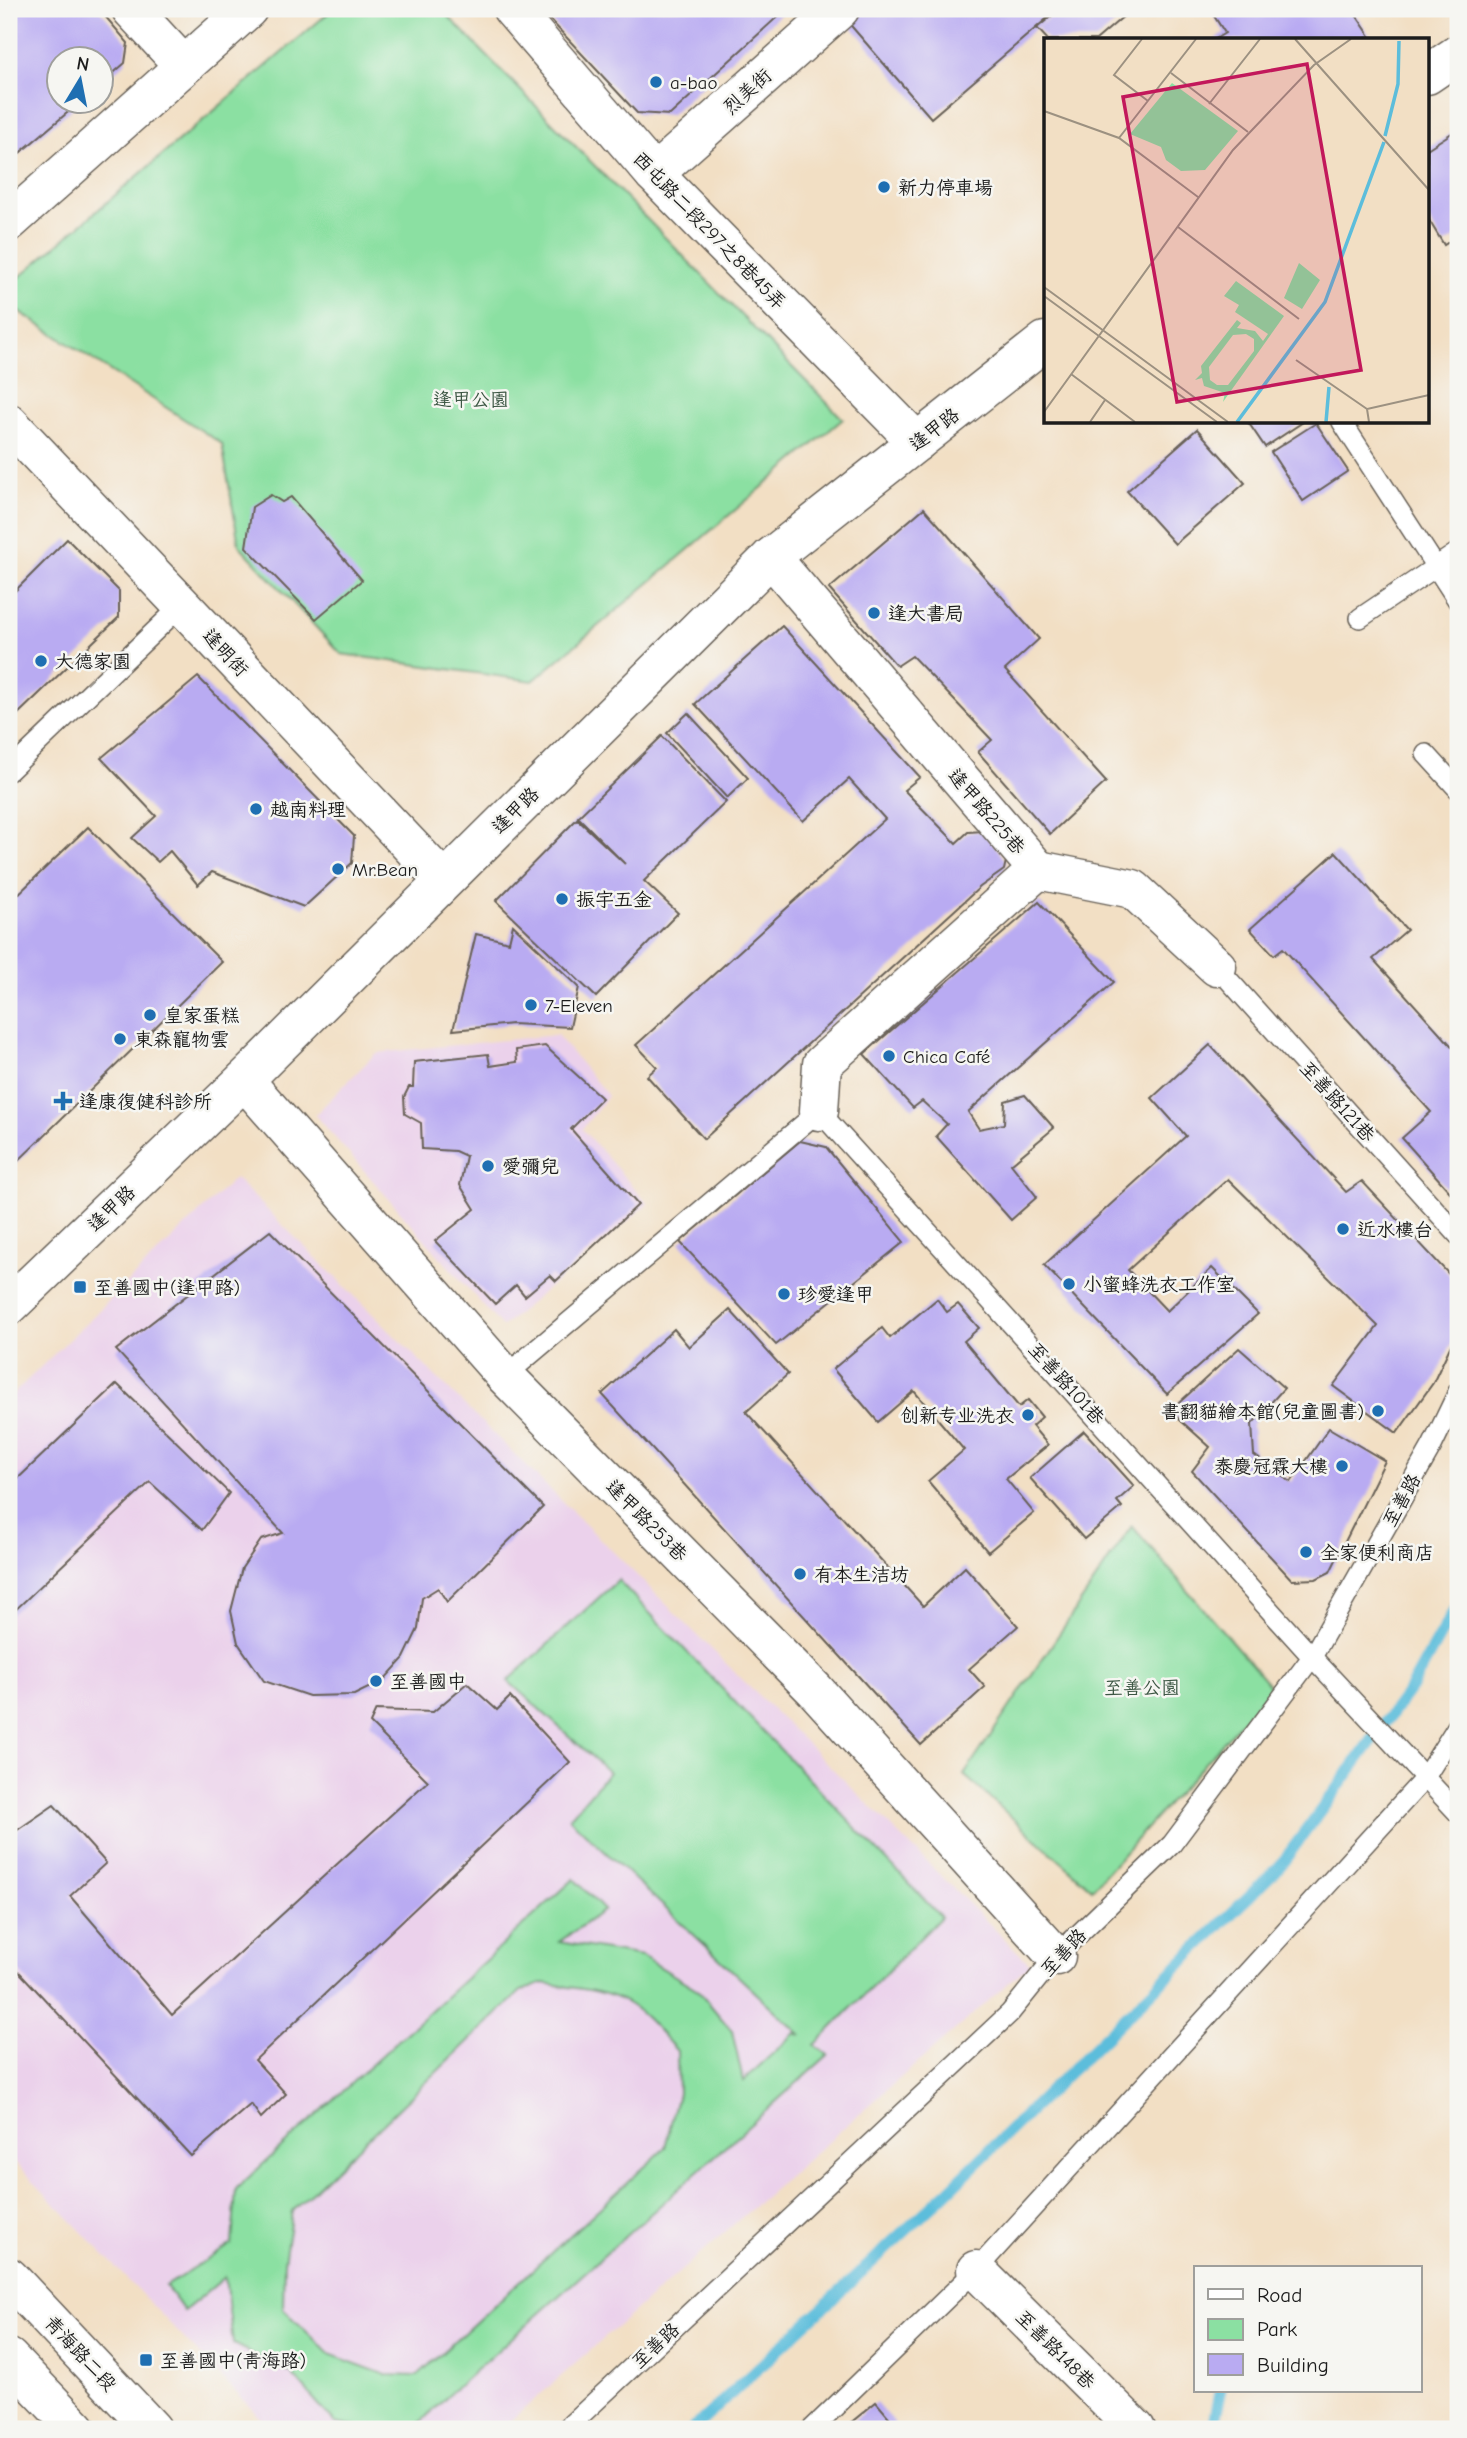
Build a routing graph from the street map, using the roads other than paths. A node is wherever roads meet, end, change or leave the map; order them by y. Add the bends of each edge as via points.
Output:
1 (131, 9) edge
2 (248, 9) edge
3 (512, 9) edge
4 (840, 9) edge
5 (1458, 54) edge
6 (183, 65) junction
7 (1428, 74) edge
8 (654, 174) junction
9 (9, 222) edge
10 (1044, 342) edge
11 (9, 423) edge
12 (1343, 424) edge
13 (917, 442) junction
14 (1458, 552) edge
15 (771, 557) junction
16 (1435, 566) junction
17 (1458, 601) edge
18 (182, 605) junction
19 (1360, 618) dead end
20 (1426, 754) dead end
21 (9, 771) edge
22 (1458, 789) edge
23 (1038, 870) junction
24 (443, 880) junction
25 (1217, 967) joint
26 (244, 1080) junction
27 (819, 1111) junction
28 (1458, 1235) edge
29 (9, 1306) edge
30 (505, 1376) junction
31 (1458, 1392) edge
32 (1312, 1657) junction
33 (1458, 1725) edge
34 (1423, 1779) junction
35 (1458, 1813) edge
36 (1056, 1956) junction
37 (976, 2270) junction
38 (9, 2277) edge
39 (9, 2358) edge
40 (76, 2429) edge
41 (152, 2429) edge
42 (566, 2429) edge
43 (812, 2429) edge
44 (1136, 2429) edge

1 - 6 street
2 - 6 street
3 - 8 street, 西屯路二段297之8巷45弄
4 - 8 street, 烈美街
5 - 7 street
6 - 9 street
8 - 13 street, 西屯路二段297之8巷45弄
10 - 13 street, 逢甲路
11 - 18 street, 逢明街
12 - 16 lane
13 - 15 street, 逢甲路
14 - 16 lane
15 - 23 street, 逢甲路225巷
15 - 24 street, 逢甲路
16 - 17 lane
16 - 19 lane
18 - 21 lane
18 - 24 street, 逢明街
20 - 22 lane
23 - 25 street via 1133,889
23 - 27 street, 逢甲路225巷 via 822,1064
24 - 26 street, 逢甲路
25 - 28 lane, 至善路121巷
26 - 29 street, 逢甲路
26 - 30 street, 逢甲路253巷
27 - 30 lane
27 - 32 lane, 至善路101巷
30 - 36 street, 逢甲路253巷 via 815,1690
31 - 32 lane, 至善路
32 - 34 lane, 至善路101巷
32 - 36 lane, 至善路 via 1172,1844
33 - 34 lane
34 - 35 lane, 至善路101巷
34 - 37 lane
36 - 42 lane, 至善路 via 1010,2012
37 - 43 lane
37 - 44 street, 至善路148巷
38 - 41 street, 青海路二段
39 - 40 street

